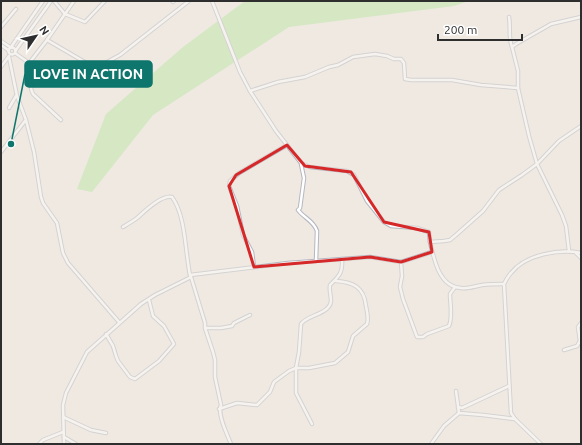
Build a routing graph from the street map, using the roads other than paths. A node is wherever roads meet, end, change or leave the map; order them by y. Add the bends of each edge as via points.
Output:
1 (43, 1) edge
2 (51, 1) edge
3 (54, 1) edge
4 (74, 1) edge
5 (105, 1) edge
6 (189, 1) edge
7 (212, 1) edge
8 (16, 9) dead end
9 (65, 14) junction
10 (509, 17) dead end
11 (581, 17) edge
12 (1, 27) edge
13 (47, 40) junction
14 (1, 41) edge
15 (1, 45) edge
16 (512, 47) junction
17 (10, 48) junction
18 (16, 51) junction
19 (9, 55) junction
20 (30, 62) junction
21 (1, 67) edge
22 (36, 68) junction
23 (96, 68) junction
24 (518, 88) junction
25 (250, 91) junction
26 (17, 96) junction
27 (9, 108) dead end
28 (26, 120) junction
29 (61, 120) dead end
30 (581, 126) edge
31 (287, 145) junction
32 (1, 152) edge
33 (301, 163) junction
34 (537, 164) junction
35 (123, 227) dead end
36 (430, 242) junction
37 (569, 251) junction
38 (432, 252) junction
39 (575, 252) junction
40 (581, 253) edge
41 (581, 258) edge
42 (342, 259) junction
43 (316, 261) junction
44 (400, 262) junction
45 (254, 267) junction
46 (190, 276) junction
47 (336, 281) junction
48 (504, 284) junction
49 (455, 287) junction
50 (148, 300) junction
51 (250, 315) dead end
52 (119, 322) junction
53 (581, 323) edge
54 (204, 328) junction
55 (106, 334) junction
56 (564, 350) dead end
57 (296, 368) junction
58 (509, 386) junction
59 (456, 391) dead end
60 (458, 408) junction
61 (219, 409) junction
62 (459, 414) junction
63 (63, 417) junction
64 (515, 419) junction
65 (312, 424) dead end
66 (63, 432) junction
67 (106, 434) dead end
68 (64, 436) junction
69 (39, 444) edge
70 (64, 444) edge
71 (76, 444) edge
72 (231, 444) edge
73 (431, 444) edge
74 (541, 444) edge

1 - 17 street
2 - 18 street
3 - 9 street
4 - 9 street
5 - 9 street via 85,22
6 - 23 street via 120,55
7 - 25 street
8 - 12 street
9 - 13 street
10 - 16 street via 509,38
11 - 16 street via 551,24
13 - 20 street
13 - 23 street
14 - 17 street
15 - 17 street
16 - 24 street via 518,71
17 - 18 street via 14,47
17 - 19 street
18 - 19 street
18 - 20 street
19 - 21 street
19 - 26 street
20 - 22 street
22 - 23 street via 78,76
22 - 29 street via 30,89
24 - 25 street via 452,80 405,79 404,63 401,59 374,54 353,57 305,77
24 - 34 street
25 - 31 street
26 - 27 street
26 - 28 street
28 - 32 street
28 - 52 street via 42,204 57,223 63,253 72,269
30 - 34 street via 559,141
31 - 33 street
31 - 45 street via 230,181 229,186 237,206 243,234 252,252
33 - 36 street via 310,167 351,172 367,201 384,222 391,226 417,228 429,232
33 - 43 street via 304,178 298,210 316,228
34 - 36 street via 499,190 486,208 450,240
34 - 37 street via 562,215
35 - 46 street via 163,198 172,197 181,220
36 - 38 street
37 - 39 street
37 - 48 street via 548,253 529,260 513,271
38 - 44 street
38 - 49 street via 442,277
39 - 40 street
39 - 41 street
42 - 43 street
42 - 44 street via 370,257
42 - 47 street via 343,269
43 - 45 street
44 - 49 street via 403,300 415,334 419,338 449,326 452,307 450,294
45 - 46 street
46 - 50 street
46 - 54 street via 205,323
47 - 57 street via 330,285 331,301 326,308 301,324
47 - 57 street via 348,282 363,293 368,313 367,324 353,336 348,352 335,363
48 - 49 street
48 - 58 street
50 - 52 street via 134,308
50 - 55 street via 153,316 164,326 174,344 159,361 135,379 132,378 118,361
51 - 54 street via 232,326
52 - 55 street
53 - 56 street via 578,327 580,340 577,346
54 - 61 street via 215,360 215,377 221,404
55 - 63 street via 87,352 73,379 66,393
57 - 61 street via 274,382 270,392 257,405 232,404
57 - 65 street via 296,393
58 - 60 street
58 - 64 street via 511,413
59 - 60 street
60 - 62 street
61 - 72 street
62 - 64 street
62 - 73 street via 444,426
63 - 66 street
63 - 67 street
64 - 74 street
66 - 68 street
66 - 69 street
68 - 70 street
68 - 71 street

